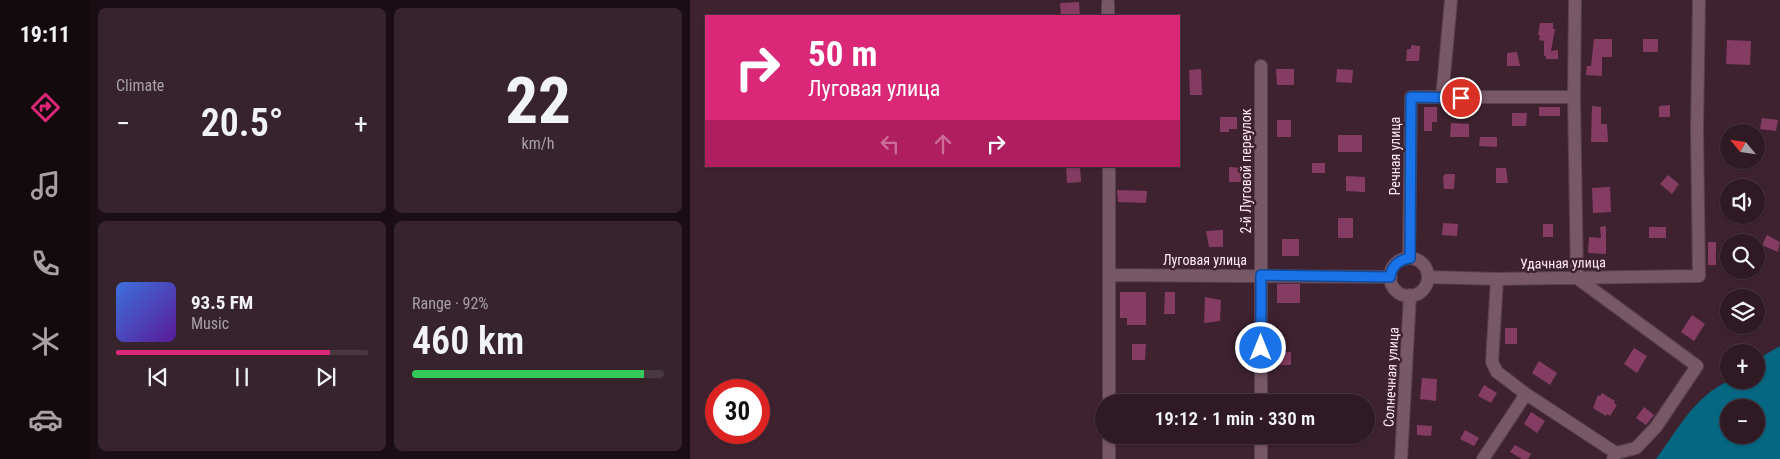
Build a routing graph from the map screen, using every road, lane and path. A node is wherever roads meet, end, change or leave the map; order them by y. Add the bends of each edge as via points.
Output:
1 (1451, 0) edge
2 (1574, 0) edge
3 (1699, 0) edge
4 (1108, 3) dead end
5 (1108, 15) edge
6 (1261, 66) dead end
7 (1574, 97) junction
8 (1442, 98) junction
9 (1109, 167) edge
10 (1410, 258) junction
11 (1109, 275) junction
12 (1261, 275) junction
13 (1390, 277) junction
14 (1428, 277) junction
15 (1577, 278) junction
16 (1497, 279) junction
17 (1410, 296) junction
18 (1109, 394) edge
19 (1261, 394) edge
20 (1526, 394) junction
21 (1109, 444) edge
22 (1261, 444) edge
23 (1615, 456) edge
24 (1109, 459) edge
25 (1261, 459) edge
26 (1401, 459) edge
27 (1483, 459) edge

1 - 8 street
2 - 7 street
3 - 15 street, Удачная улица via 1699,276
4 - 5 street
6 - 12 street, 2-й Луговой переулок
7 - 8 street, Речная улица
7 - 15 street
8 - 10 street, Речная улица via 1411,97
9 - 11 street
10 - 13 street via 1394,266
10 - 14 street via 1425,266
11 - 12 street, Луговая улица
11 - 18 street
12 - 13 street, Луговая улица
12 - 19 street, 2-й Луговой переулок
13 - 17 street via 1394,288
14 - 16 street, Удачная улица
14 - 17 street via 1423,290
15 - 16 street, Удачная улица
15 - 23 street via 1697,366 1656,427 1636,448
16 - 20 street via 1492,362 1497,372
17 - 26 street, Солнечная улица
20 - 23 street
20 - 27 street
21 - 24 street
22 - 25 street

